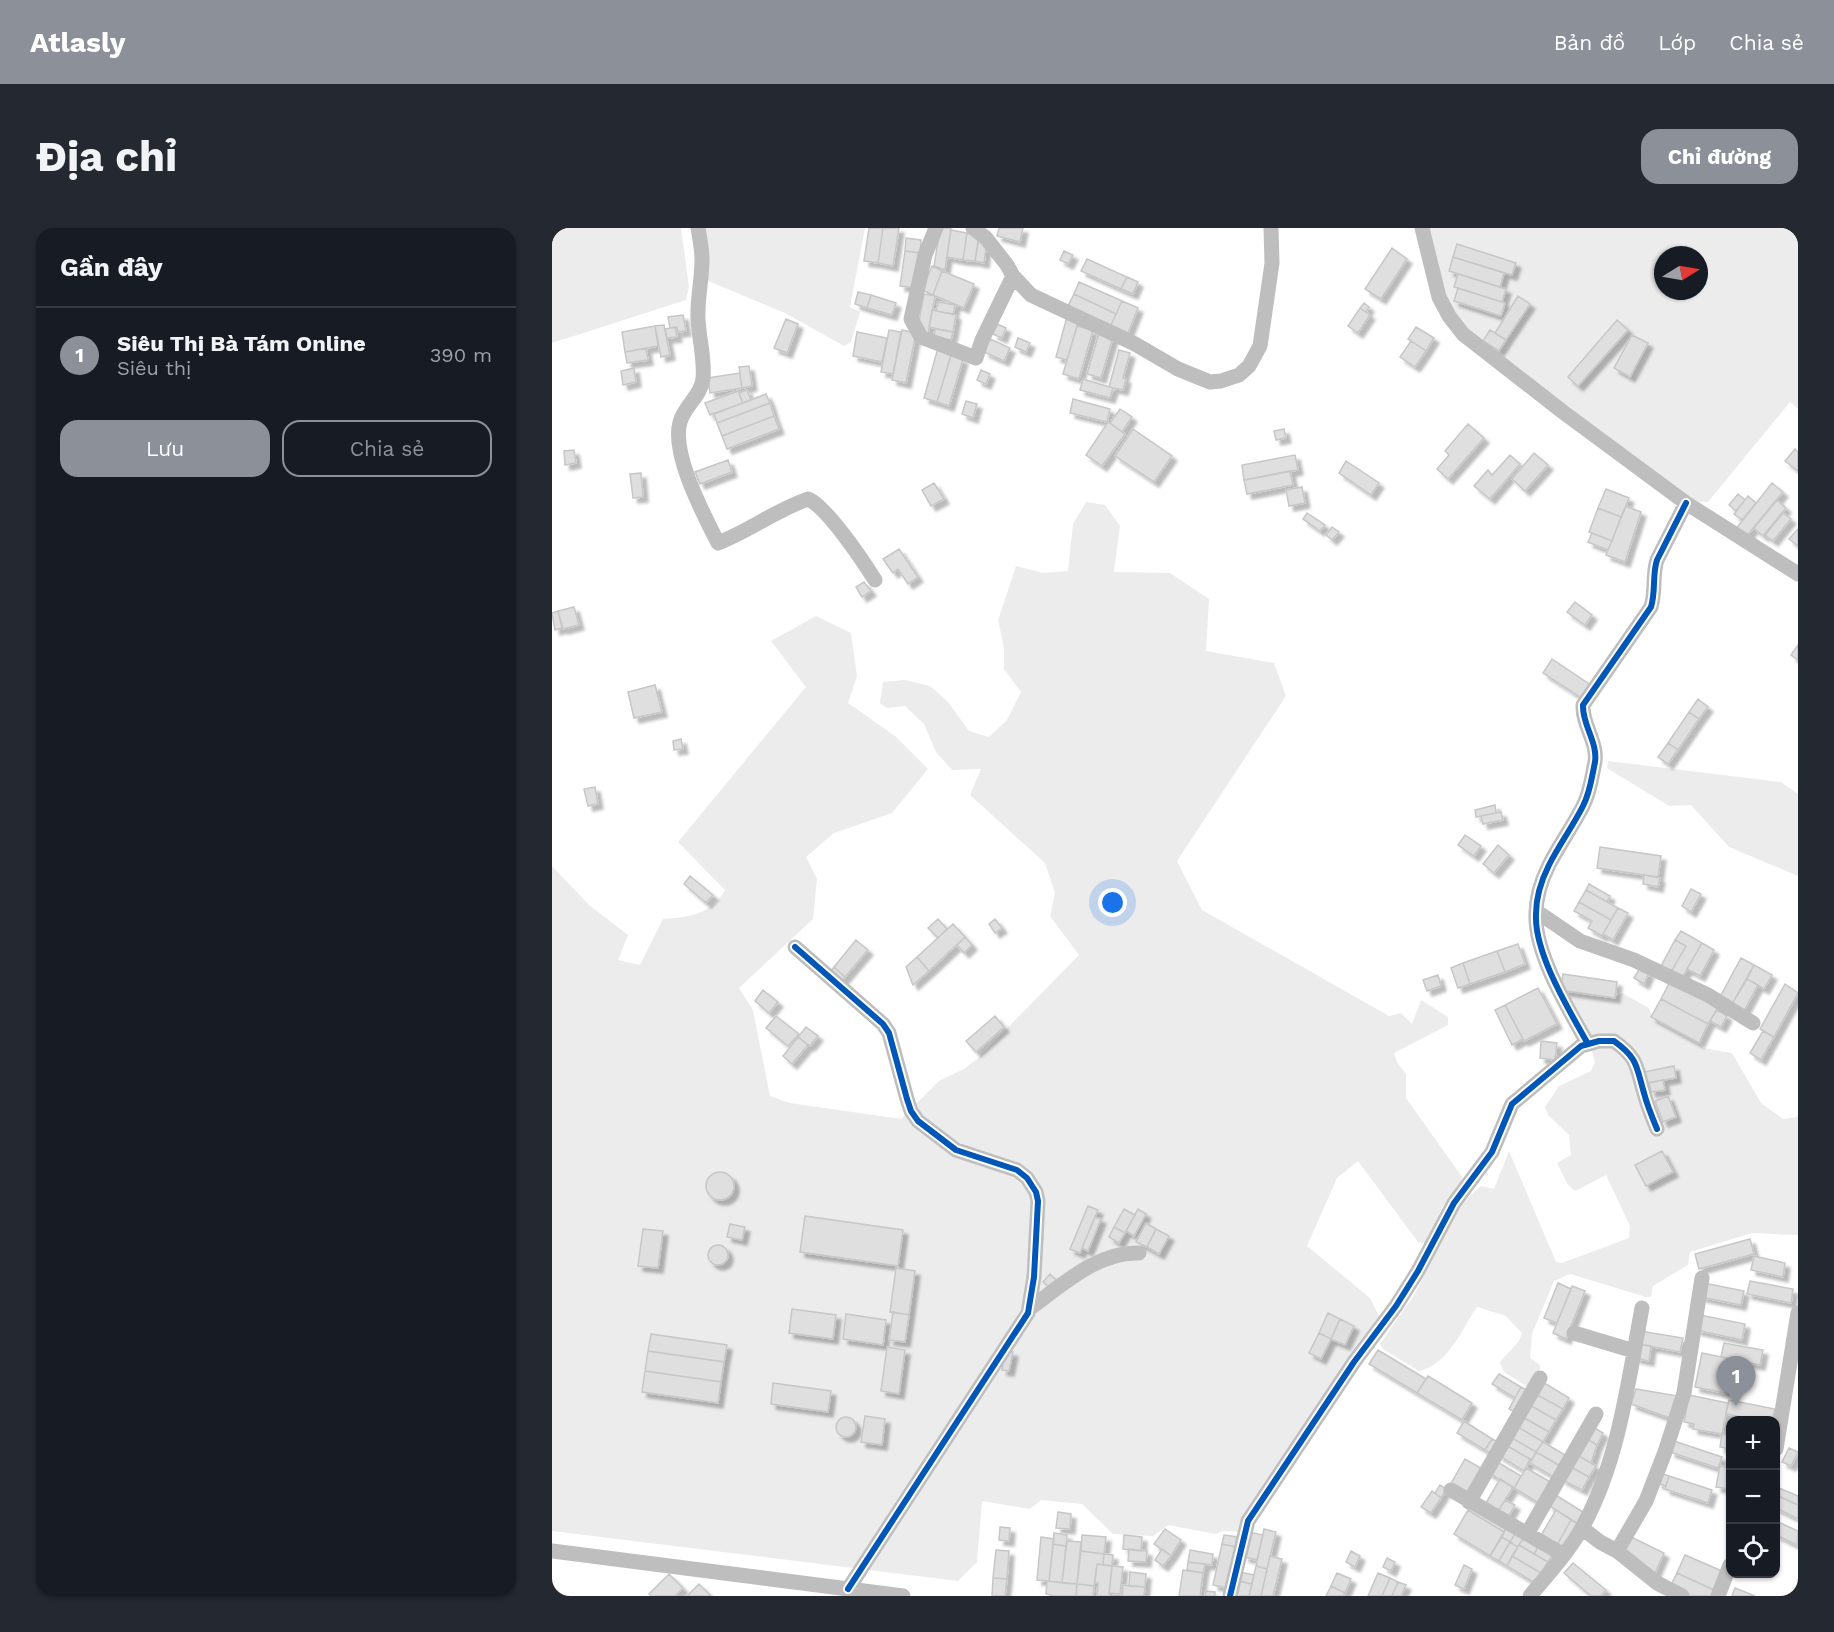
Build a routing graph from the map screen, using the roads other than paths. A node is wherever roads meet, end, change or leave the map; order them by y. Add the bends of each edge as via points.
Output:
1 (698, 228) edge
2 (936, 228) edge
3 (973, 228) edge
4 (1271, 228) edge
5 (1422, 228) edge
6 (1013, 276) junction
7 (1686, 503) junction
8 (1798, 574) edge
9 (875, 580) dead end
10 (1536, 911) junction
11 (795, 947) dead end
12 (1753, 1023) dead end
13 (1588, 1044) junction
14 (1657, 1129) dead end
15 (1139, 1253) dead end
16 (1702, 1278) dead end
17 (1642, 1308) dead end
18 (1029, 1309) junction
19 (1798, 1312) edge
20 (1574, 1333) dead end
21 (1634, 1351) junction
22 (1540, 1378) dead end
23 (1596, 1414) dead end
24 (1780, 1424) edge
25 (1451, 1490) dead end
26 (1469, 1502) junction
27 (1582, 1528) junction
28 (1527, 1534) junction
29 (552, 1551) edge
30 (1617, 1551) junction
31 (1564, 1555) junction
32 (1726, 1578) edge
33 (848, 1589) junction
34 (903, 1596) edge
35 (1230, 1596) edge
36 (1530, 1596) edge
37 (1682, 1596) edge
38 (1718, 1596) edge

1 - 9 street via 702,261 698,321 703,382 683,413 679,430 683,462 705,518 718,543 808,499 839,530
2 - 6 street via 925,255 911,319 921,337 976,358
3 - 6 street via 986,238
4 - 6 street via 1272,263 1260,346 1239,375 1221,381 1210,382 1178,369 1031,295
5 - 7 street via 1439,297 1463,334
7 - 8 street
7 - 10 street via 1654,568 1651,607 1583,705 1596,758 1591,784 1548,868
10 - 12 street via 1580,941 1634,960 1708,995
10 - 13 street via 1545,957
11 - 18 street via 883,1024 911,1112 918,1121 956,1150 1017,1170 1031,1184 1038,1201
13 - 14 street via 1614,1041 1635,1062
13 - 35 street via 1567,1056 1512,1104 1492,1152 1454,1203 1396,1306 1248,1521
15 - 18 street via 1103,1260
16 - 30 street via 1684,1393 1646,1501
17 - 21 street
18 - 33 street
19 - 24 street
20 - 21 street
21 - 27 street via 1606,1475
22 - 26 street
23 - 28 street
25 - 26 street
26 - 28 street
27 - 30 street
27 - 31 street
28 - 31 street
29 - 33 street
30 - 37 street
31 - 36 street
32 - 38 street
33 - 34 street

